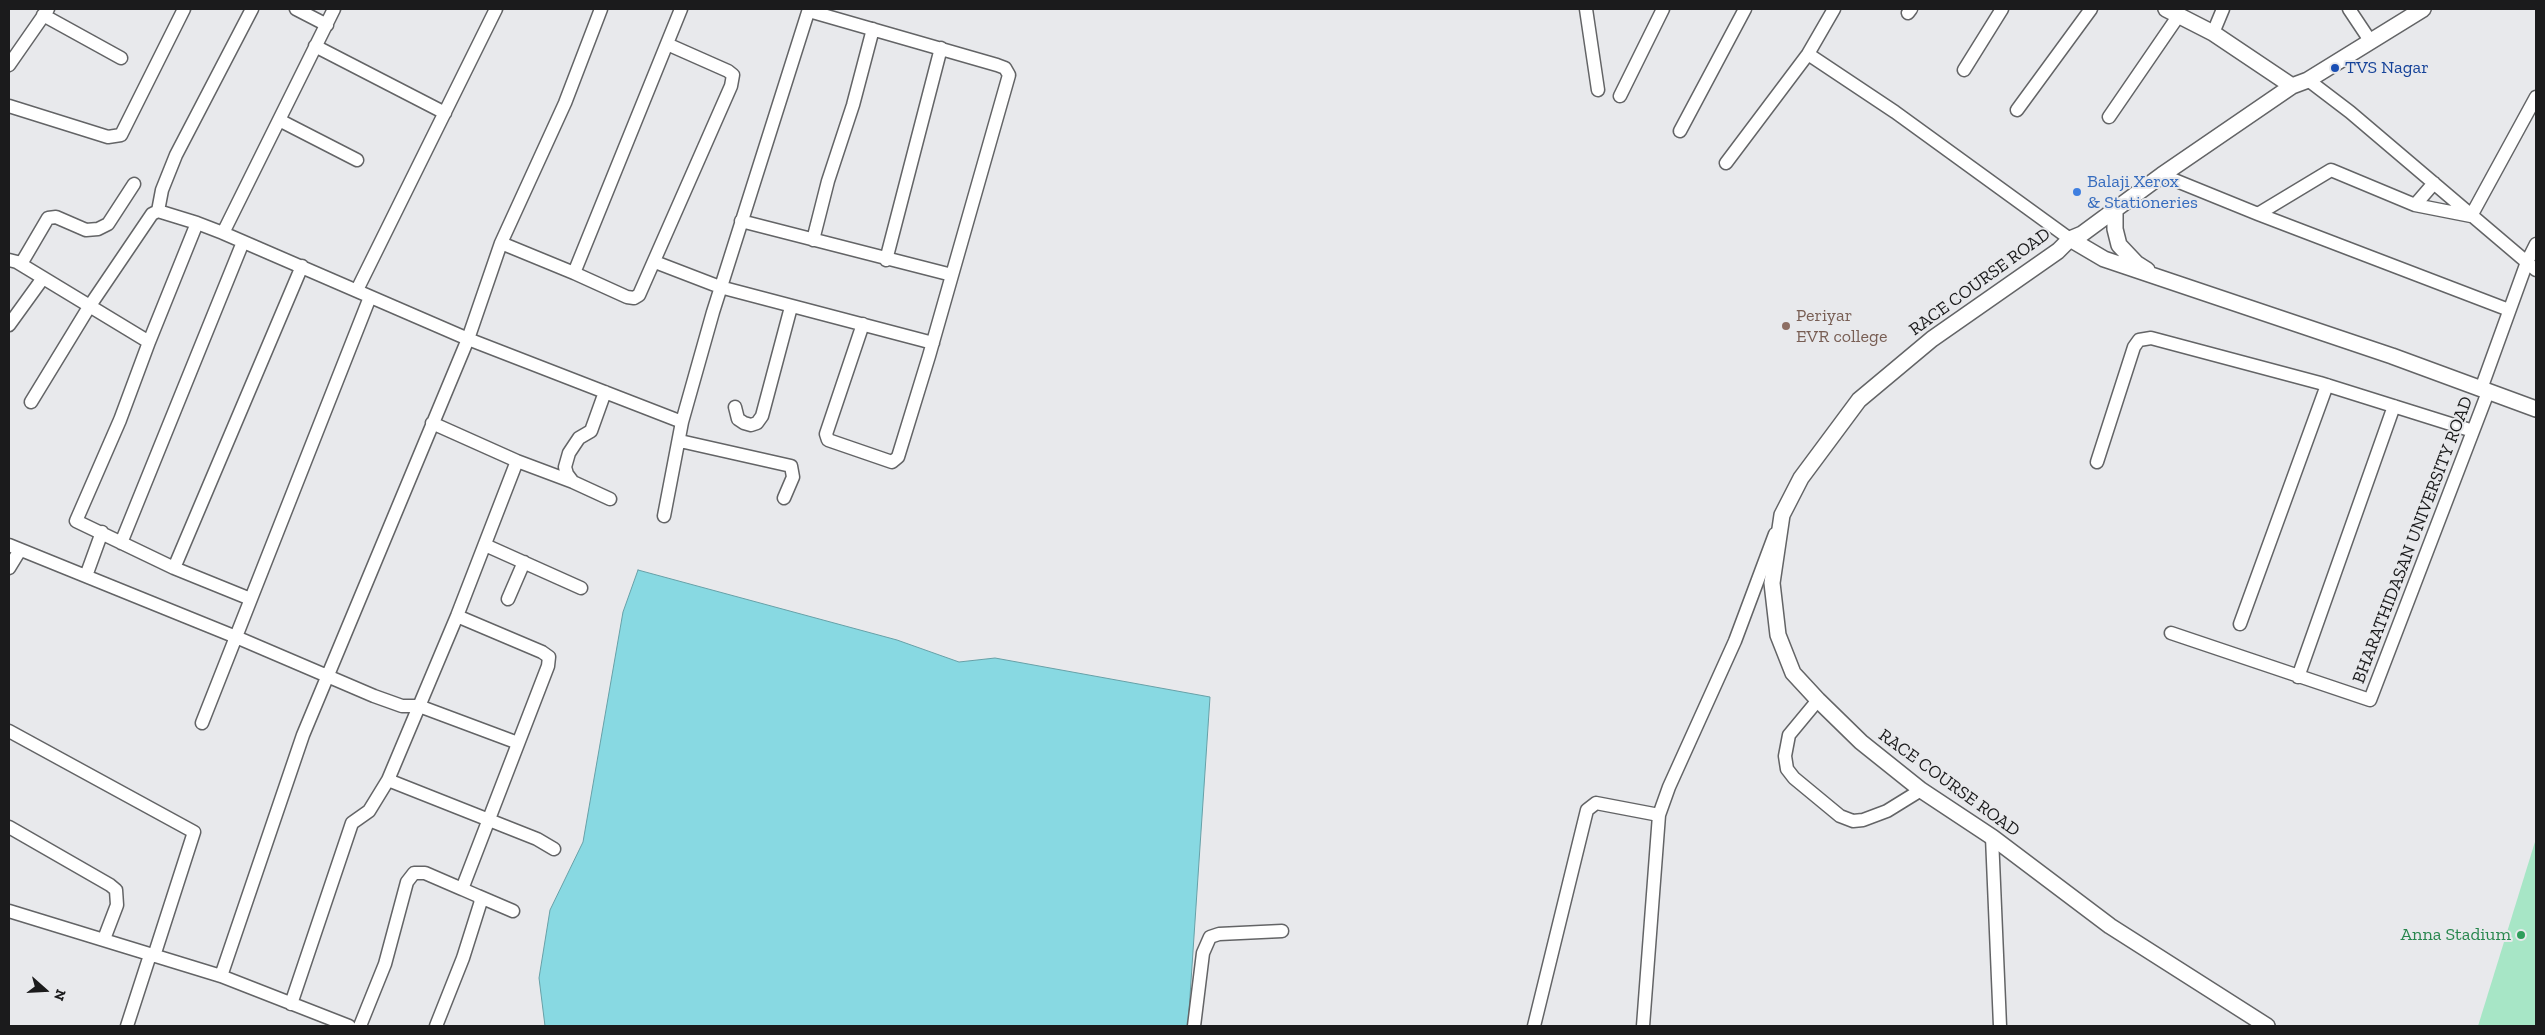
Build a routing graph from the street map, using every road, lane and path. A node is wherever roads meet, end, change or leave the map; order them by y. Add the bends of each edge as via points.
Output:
1 (252, 9) edge
2 (296, 9) edge
3 (334, 9) edge
4 (496, 9) edge
5 (602, 9) edge
6 (681, 9) edge
7 (1586, 9) edge
8 (1663, 9) edge
9 (1744, 9) edge
10 (1834, 9) edge
11 (2002, 9) edge
12 (2091, 9) edge
13 (2223, 9) edge
14 (2349, 9) edge
15 (2423, 9) edge
16 (181, 10) edge
17 (809, 10) edge
18 (45, 12) edge
19 (2172, 12) edge
20 (327, 26) junction
21 (873, 29) junction
22 (2213, 33) junction
23 (2371, 42) junction
24 (667, 44) junction
25 (315, 46) junction
26 (941, 48) junction
27 (1808, 54) junction
28 (121, 58) dead end
29 (9, 65) edge
30 (1964, 70) dead end
31 (2308, 80) junction
32 (2292, 86) junction
33 (1598, 90) dead end
34 (1620, 96) dead end
35 (2536, 97) edge
36 (9, 106) edge
37 (2017, 110) dead end
38 (445, 113) junction
39 (2110, 116) dead end
40 (279, 120) junction
41 (1680, 131) dead end
42 (357, 160) dead end
43 (1726, 163) dead end
44 (2162, 175) junction
45 (134, 184) dead end
46 (2434, 184) junction
47 (2415, 205) junction
48 (2115, 209) junction
49 (158, 211) junction
50 (2258, 214) junction
51 (2471, 216) junction
52 (741, 221) junction
53 (197, 224) junction
54 (223, 233) junction
55 (2070, 239) junction
56 (814, 240) junction
57 (243, 242) junction
58 (501, 243) junction
59 (2536, 244) edge
60 (886, 260) junction
61 (15, 262) edge
62 (655, 262) junction
63 (302, 266) junction
64 (2532, 266) edge
65 (574, 274) junction
66 (952, 275) junction
67 (2160, 277) junction
68 (43, 278) junction
69 (720, 287) junction
70 (357, 290) junction
71 (370, 298) junction
72 (89, 307) junction
73 (791, 307) junction
74 (2509, 310) junction
75 (863, 324) junction
76 (9, 325) edge
77 (468, 339) junction
78 (149, 342) junction
79 (933, 343) junction
80 (2326, 385) junction
81 (2484, 390) junction
82 (605, 392) junction
83 (31, 402) dead end
84 (2394, 406) junction
85 (734, 407) dead end
86 (2536, 409) edge
87 (682, 422) junction
88 (432, 423) junction
89 (2473, 431) junction
90 (680, 441) junction
91 (517, 462) junction
92 (2097, 462) dead end
93 (573, 482) junction
94 (784, 498) dead end
95 (610, 500) dead end
96 (1782, 515) junction
97 (664, 516) dead end
98 (102, 532) junction
99 (121, 543) junction
100 (485, 545) junction
101 (15, 547) edge
102 (524, 562) junction
103 (9, 568) edge
104 (174, 568) junction
105 (86, 576) junction
106 (581, 588) dead end
107 (248, 598) dead end
108 (508, 600) dead end
109 (457, 616) junction
110 (2240, 624) dead end
111 (2171, 633) dead end
112 (236, 637) junction
113 (2298, 677) junction
114 (327, 678) junction
115 (1818, 700) junction
116 (419, 706) junction
117 (202, 723) dead end
118 (9, 731) edge
119 (518, 743) junction
120 (388, 780) junction
121 (1921, 790) junction
122 (1659, 816) junction
123 (489, 820) junction
124 (9, 827) edge
125 (1992, 837) junction
126 (554, 849) dead end
127 (462, 889) junction
128 (478, 896) junction
129 (513, 910) dead end
130 (9, 911) edge
131 (1282, 931) dead end
132 (104, 939) junction
133 (152, 956) junction
134 (221, 976) junction
135 (291, 1004) junction
136 (127, 1026) edge
137 (349, 1026) edge
138 (360, 1026) edge
139 (436, 1026) edge
140 (1194, 1026) edge
141 (1534, 1026) edge
142 (1643, 1026) edge
143 (2000, 1026) edge
144 (2267, 1026) edge

1 - 49 street via 176,155 162,190
2 - 20 street
3 - 20 street
4 - 38 street
5 - 58 street via 565,103
6 - 24 street
7 - 33 street
8 - 34 street
9 - 41 street
10 - 27 street
11 - 30 street
12 - 37 street
13 - 22 street
14 - 23 street
15 - 23 main road, RACE COURSE ROAD
16 - 36 street via 121,135 108,137
17 - 21 street
17 - 52 street
18 - 28 street
18 - 29 street
19 - 22 main road
19 - 39 street
20 - 25 street
21 - 26 street
21 - 56 street
22 - 32 main road
23 - 31 main road, RACE COURSE ROAD
24 - 62 street via 728,71 734,79
24 - 65 street
25 - 38 street
25 - 40 street
26 - 60 street
26 - 66 street via 997,64 1009,74
27 - 43 street
27 - 55 street via 1888,107
31 - 32 main road, RACE COURSE ROAD
31 - 46 street
32 - 44 main road, RACE COURSE ROAD
35 - 51 street
38 - 70 street
40 - 42 street
40 - 54 street
44 - 48 main road, RACE COURSE ROAD
44 - 50 street
45 - 61 street via 108,224 86,230 48,218
46 - 47 street
46 - 51 street
47 - 50 street via 2331,170
47 - 51 street
48 - 55 main road, RACE COURSE ROAD
48 - 67 main road via 2119,245 2136,263
49 - 53 street
49 - 72 street via 152,214
50 - 74 street
51 - 64 street
52 - 56 street
52 - 69 street
53 - 54 street
53 - 78 street
54 - 57 street
55 - 67 main road via 2104,259
55 - 96 main road, RACE COURSE ROAD via 2058,251 1932,339 1859,400 1801,478
56 - 60 street
57 - 63 street
57 - 99 street
58 - 65 street
58 - 77 street
59 - 64 street, BHARATHIDASAN UNIVERSITY ROAD
60 - 66 street
61 - 68 street
62 - 65 street via 643,289 634,298
62 - 69 street
63 - 70 street
63 - 104 street
64 - 74 street, BHARATHIDASAN UNIVERSITY ROAD
66 - 79 street
67 - 81 main road
68 - 72 street
68 - 76 street
69 - 73 street
69 - 87 street
70 - 71 street
71 - 77 street
71 - 112 street
72 - 78 street
72 - 83 street
73 - 75 street
73 - 85 street via 758,423 744,423 738,419
74 - 81 street, BHARATHIDASAN UNIVERSITY ROAD
75 - 79 street
75 - 79 street via 826,434 828,440 885,461 892,462 898,457
77 - 82 street
77 - 88 street
78 - 98 street via 120,420 76,521
80 - 84 street
80 - 92 street via 2151,338 2139,340
80 - 110 street
81 - 86 main road
81 - 89 street, BHARATHIDASAN UNIVERSITY ROAD
82 - 87 street
82 - 93 street via 591,431 579,438 569,453 565,467
84 - 89 street
84 - 113 street
87 - 90 street
88 - 91 street
88 - 114 street
89 - 113 street, BHARATHIDASAN UNIVERSITY ROAD via 2370,700
90 - 94 street via 791,466 793,477
90 - 97 street
91 - 93 street
91 - 100 street
93 - 95 street
96 - 115 main road, RACE COURSE ROAD via 1772,583 1778,635 1794,673
96 - 122 street via 1735,641
98 - 99 street
98 - 105 street
99 - 104 street
100 - 102 street
100 - 109 street
101 - 103 street
101 - 105 street
102 - 106 street
102 - 108 street
104 - 107 street
105 - 112 street
109 - 116 street
109 - 119 street via 549,657
111 - 113 street, BHARATHIDASAN UNIVERSITY ROAD
112 - 114 street
112 - 117 street
114 - 116 street via 402,706
114 - 134 street via 303,735
115 - 121 main road, RACE COURSE ROAD via 1861,742
115 - 121 street via 1789,735 1784,756 1787,770 1794,778 1840,816 1853,821 1887,811
116 - 119 street
116 - 120 street
118 - 133 street via 194,832
119 - 123 street
120 - 123 street
120 - 135 street via 369,811 352,823
121 - 125 main road, RACE COURSE ROAD
122 - 141 street via 1596,802 1587,810
122 - 142 street
123 - 126 street
123 - 127 street
124 - 132 street via 116,890 117,904
125 - 143 street
125 - 144 main road, RACE COURSE ROAD via 2110,926
127 - 128 street
127 - 138 street via 425,874 414,873 407,882 385,964
128 - 129 street
128 - 139 street via 481,901 479,908
130 - 132 street
131 - 140 street via 1225,933 1210,937 1203,953
132 - 133 street
133 - 134 street
133 - 136 street
134 - 135 street
135 - 137 street

